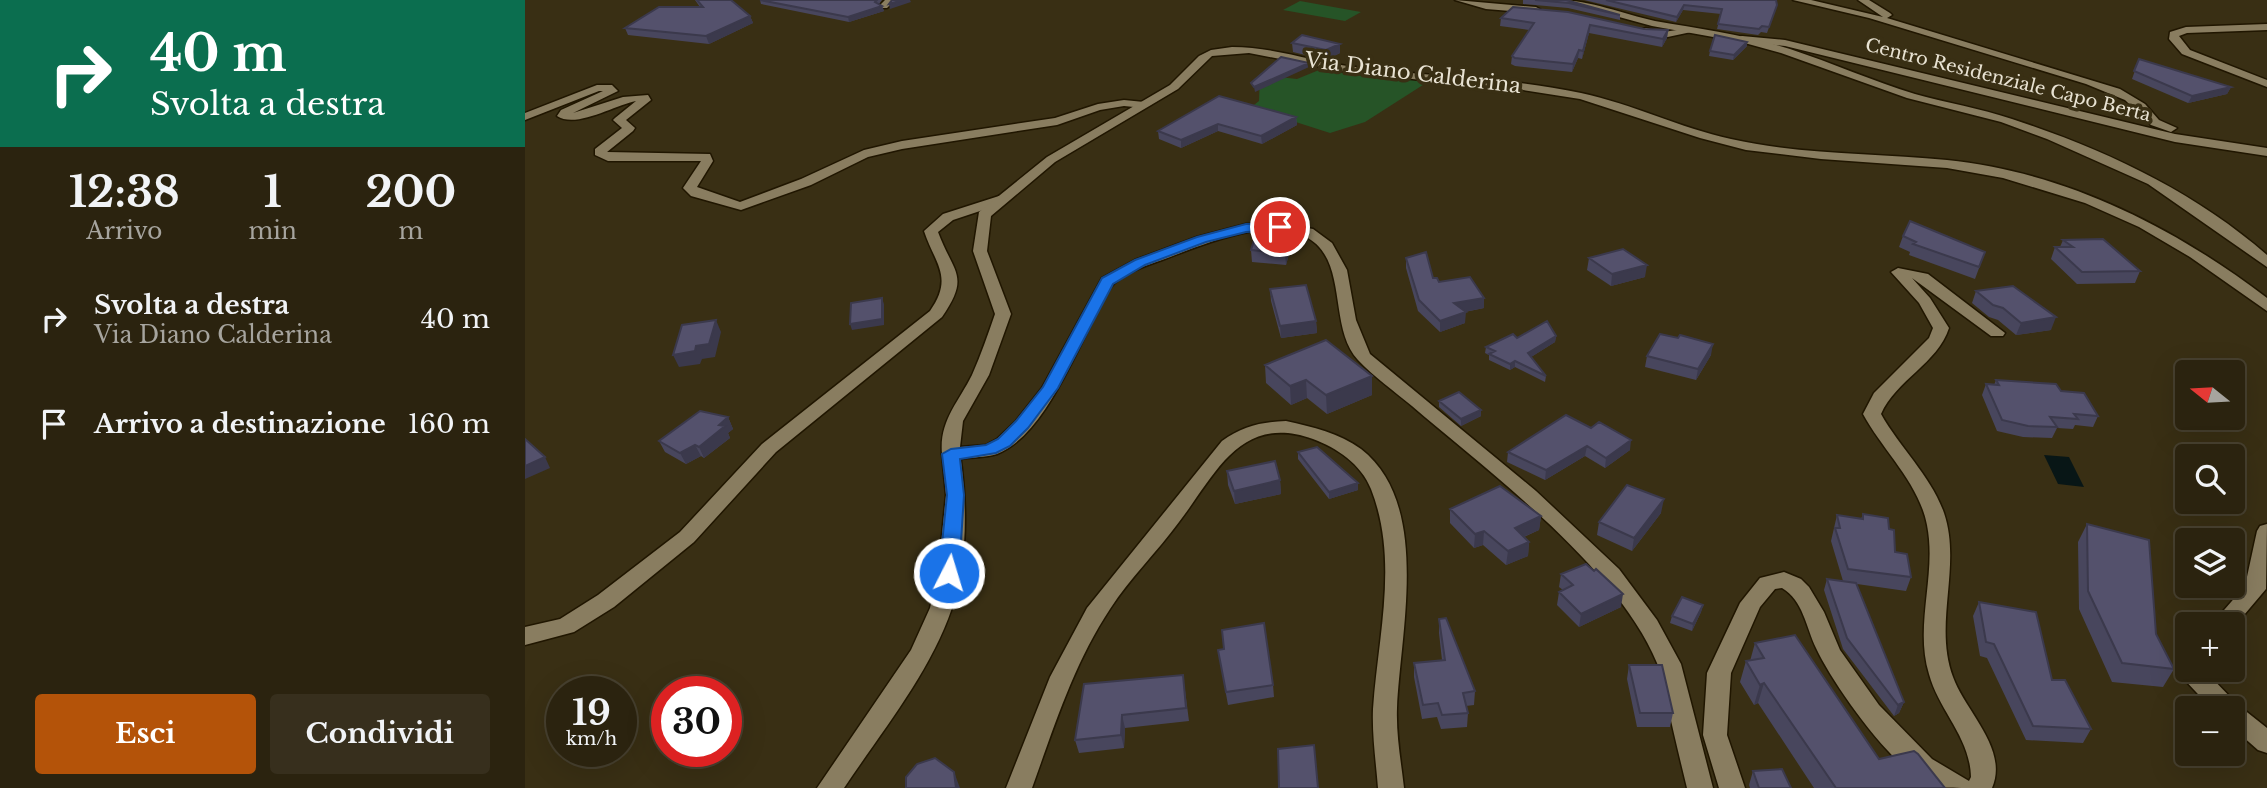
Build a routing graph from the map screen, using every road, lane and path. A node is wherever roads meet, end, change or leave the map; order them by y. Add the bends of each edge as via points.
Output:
1 (1460, 0) edge
2 (1562, 0) edge
3 (1798, 0) edge
4 (1863, 0) edge
5 (1548, 11) edge
6 (1570, 14) edge
7 (1908, 27) junction
8 (2267, 27) edge
9 (1691, 31) junction
10 (1742, 39) junction
11 (2267, 84) edge
12 (1144, 105) junction
13 (525, 117) edge
14 (2245, 149) junction
15 (2267, 152) edge
16 (999, 200) junction
17 (2267, 263) edge
18 (2267, 306) edge
19 (1997, 333) dead end
20 (951, 454) junction
21 (2267, 531) edge
22 (2235, 612) edge
23 (525, 636) edge
24 (2200, 682) edge
25 (2215, 696) edge
26 (2245, 724) edge
27 (2267, 743) edge
28 (830, 788) edge
29 (1019, 788) edge
30 (1391, 788) edge
31 (1700, 788) edge
32 (1732, 788) edge
33 (1960, 788) edge
34 (1979, 788) edge

1 - 5 street
2 - 9 street
3 - 7 street
4 - 7 street
6 - 9 street via 1664,34
7 - 14 street via 2101,86 2140,106 2163,126
8 - 11 street via 2174,34 2186,52
9 - 10 street
10 - 14 street, Centro Residenziale Capo Berta via 1785,43 2120,126
10 - 17 street via 1911,96 2005,120 2103,158 2153,181
12 - 13 street via 1098,107 1058,121 864,153 806,182 741,206 690,188 706,157 608,157 599,152 628,128 619,120 644,97 563,116 612,91 597,88
12 - 16 street, Via Diano Calderina via 1037,169
12 - 18 street, Via Diano Calderina via 1177,85 1211,52 1232,49 1352,69 1582,96 1745,146 1804,155 1949,164 2066,192 2161,234
14 - 15 street, Centro Residenziale Capo Berta
16 - 20 street, Via Diano Calderina via 984,215 980,251 1003,314 979,378 954,417 948,438
16 - 23 street via 949,217 931,231 949,266 951,285 950,297 936,314 769,447 687,537 606,601 566,626
19 - 34 street via 1930,281 1898,272 1925,301 1941,328 1937,340 1880,397 1872,414 1921,486 1937,523 1940,557 1934,626 1941,676 1983,758 1985,777
20 - 28 street, Via Diano Calderina via 955,495 949,573 941,608 920,654
20 - 31 street via 990,450 1022,425 1050,388 1107,281 1140,262 1246,228 1308,232 1327,246 1340,270 1348,320 1363,356 1529,495 1611,573 1649,626 1669,664
21 - 22 street via 2255,589
24 - 25 street
26 - 27 street
29 - 30 street via 1052,695 1096,612 1220,451 1245,434 1279,427 1320,435 1351,451 1367,464 1382,492 1391,529 1395,589 1385,721
32 - 33 street via 1714,718 1719,673 1751,603 1768,583 1784,580 1804,593 1829,652 1891,737 1946,783

